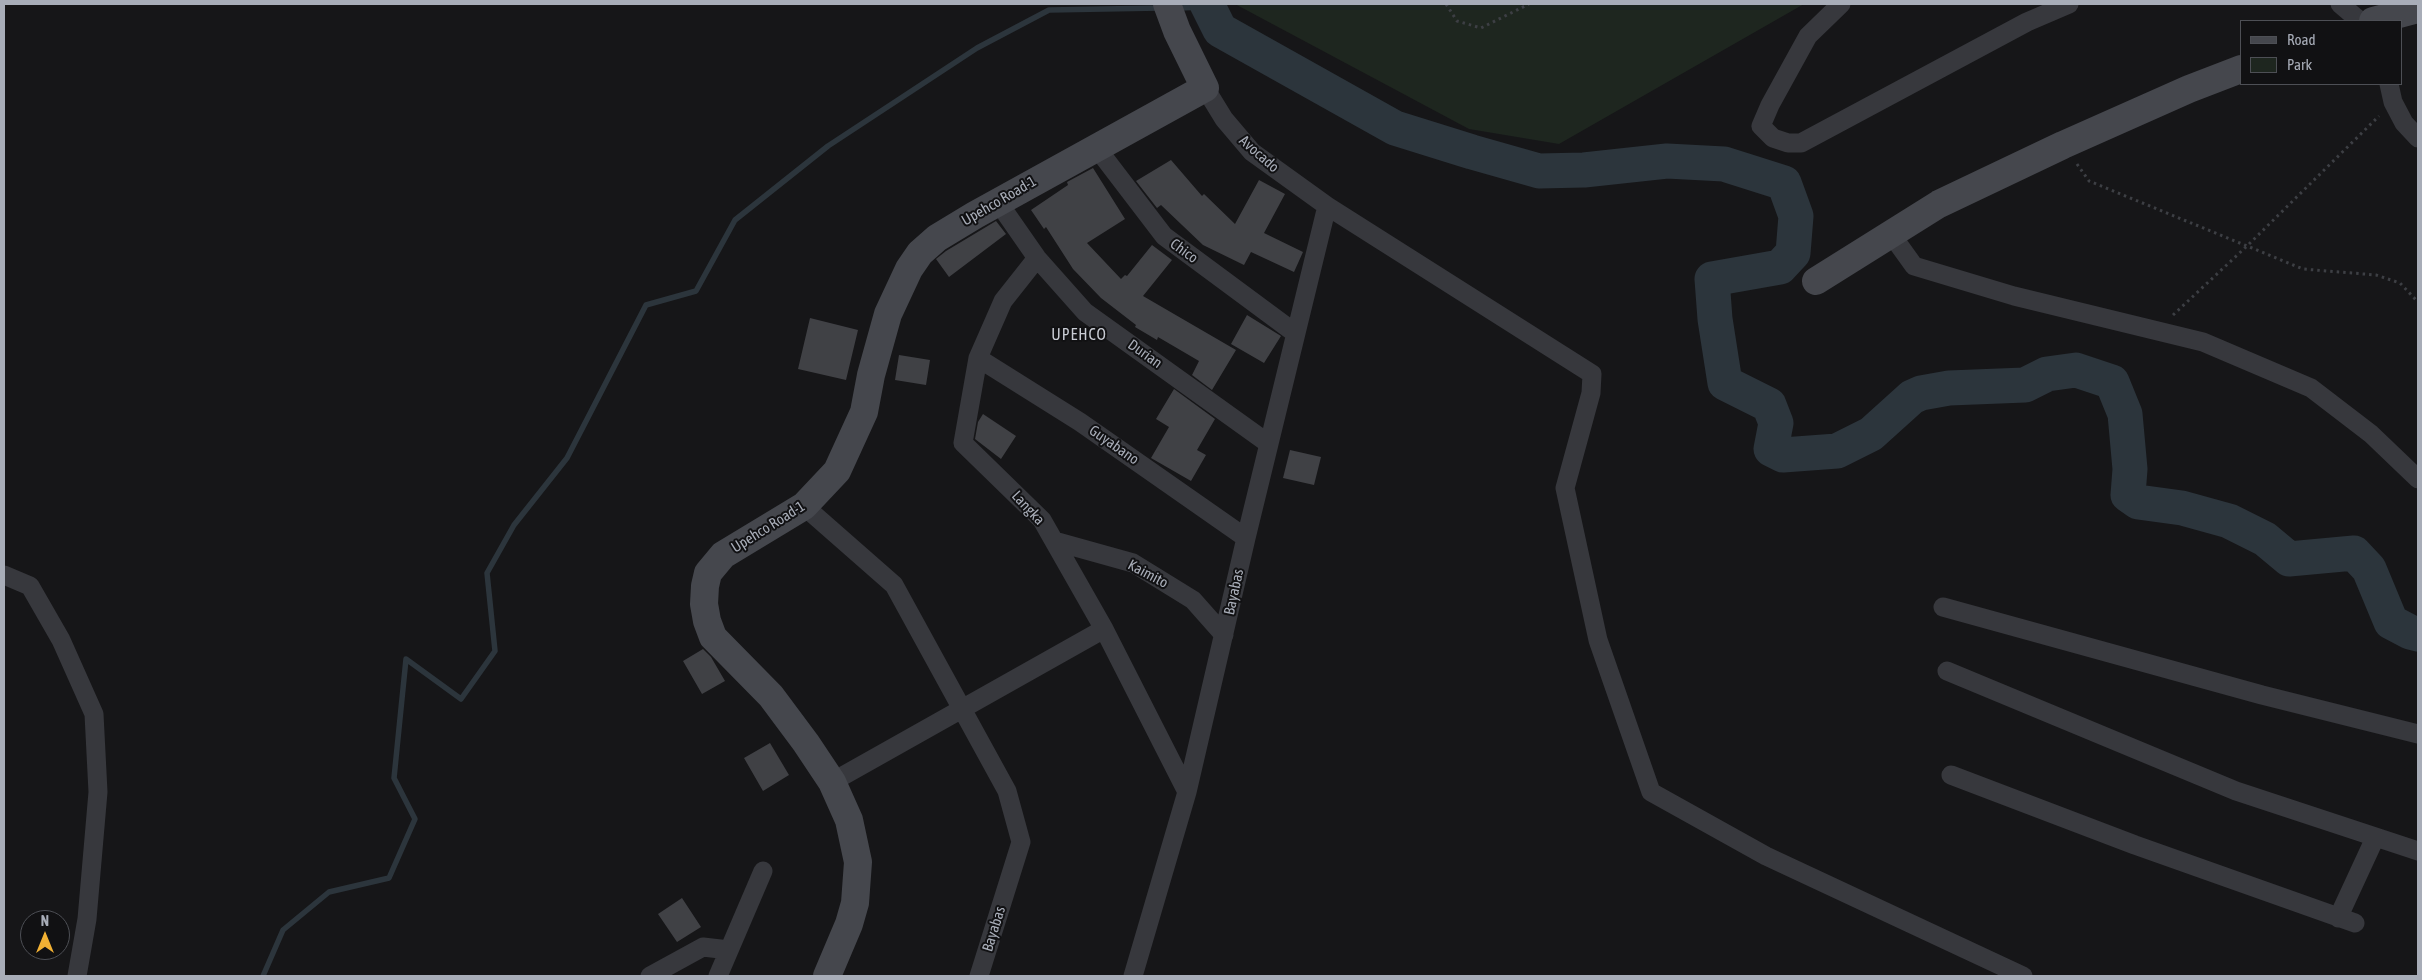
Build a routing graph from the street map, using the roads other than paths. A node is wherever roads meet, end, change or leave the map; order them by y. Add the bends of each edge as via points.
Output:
1 (1841, 4) edge
2 (2069, 4) edge
3 (2340, 4) edge
4 (2418, 9) edge
5 (1170, 13) edge
6 (2359, 20) edge
7 (2378, 20) edge
8 (2240, 69) edge
9 (1205, 88) junction
10 (2391, 93) edge
11 (2418, 138) edge
12 (1096, 147) junction
13 (998, 202) junction
14 (1327, 206) junction
15 (1891, 234) junction
16 (1037, 258) junction
17 (1816, 280) dead end
18 (1295, 333) junction
19 (978, 358) junction
20 (1269, 444) junction
21 (2418, 479) edge
22 (804, 506) junction
23 (1246, 538) junction
24 (1054, 542) junction
25 (4, 575) edge
26 (1943, 607) dead end
27 (1104, 630) junction
28 (1224, 635) junction
29 (1947, 672) dead end
30 (962, 709) junction
31 (2418, 734) edge
32 (1951, 775) dead end
33 (832, 782) junction
34 (1187, 792) junction
35 (2375, 838) junction
36 (2418, 851) edge
37 (763, 871) dead end
38 (729, 950) junction
39 (77, 976) edge
40 (650, 976) edge
41 (718, 976) edge
42 (827, 976) edge
43 (979, 976) edge
44 (1134, 976) edge
45 (2023, 976) edge

1 - 2 street via 1808,36 1770,105 1762,126 1773,138 1802,143 2027,22
3 - 6 street
4 - 7 street
5 - 9 street
8 - 15 street via 2063,145 1939,204
9 - 12 street, Upehco Road-1
9 - 14 street, Avocado via 1224,119 1252,152
10 - 11 street via 2404,123
12 - 13 street, Upehco Road-1
12 - 18 street, Chico via 1164,236
13 - 16 street, Durian
13 - 22 street, Upehco Road-1 via 937,238 920,253 909,269 888,314 864,412 850,446 837,471
14 - 18 street, Bayabas
14 - 45 street, Avocado via 1592,374 1591,393 1565,488 1598,640 1651,792 1766,856
15 - 17 street
15 - 21 street via 1914,266 2014,296 2203,342 2311,388 2371,434
16 - 19 street, Langka via 1003,301
16 - 20 street, Durian via 1085,312
18 - 20 street, Bayabas
19 - 23 street, Guyabano via 1080,422
19 - 24 street, Langka via 963,443 1042,520
20 - 23 street, Bayabas
22 - 30 street, Bayabas via 894,586
22 - 33 street, Upehco Road-1 via 723,555 708,573 704,604 713,637 771,696
23 - 28 street, Bayabas
24 - 27 street, Langka
24 - 28 street, Kaimito via 1133,563 1194,600
25 - 39 street via 30,586 61,640 94,714 98,792 87,919
26 - 31 street via 2262,696
27 - 30 street
27 - 34 street, Langka
28 - 34 street, Bayabas
29 - 35 street via 2236,791
30 - 33 street
30 - 43 street, Bayabas via 1007,791 1021,842
32 - 35 street via 2346,921
33 - 42 street, Upehco Road-1 via 849,820 858,862 855,903
34 - 44 street, Bayabas
35 - 36 street
37 - 38 street
38 - 40 street via 703,947
38 - 41 street

